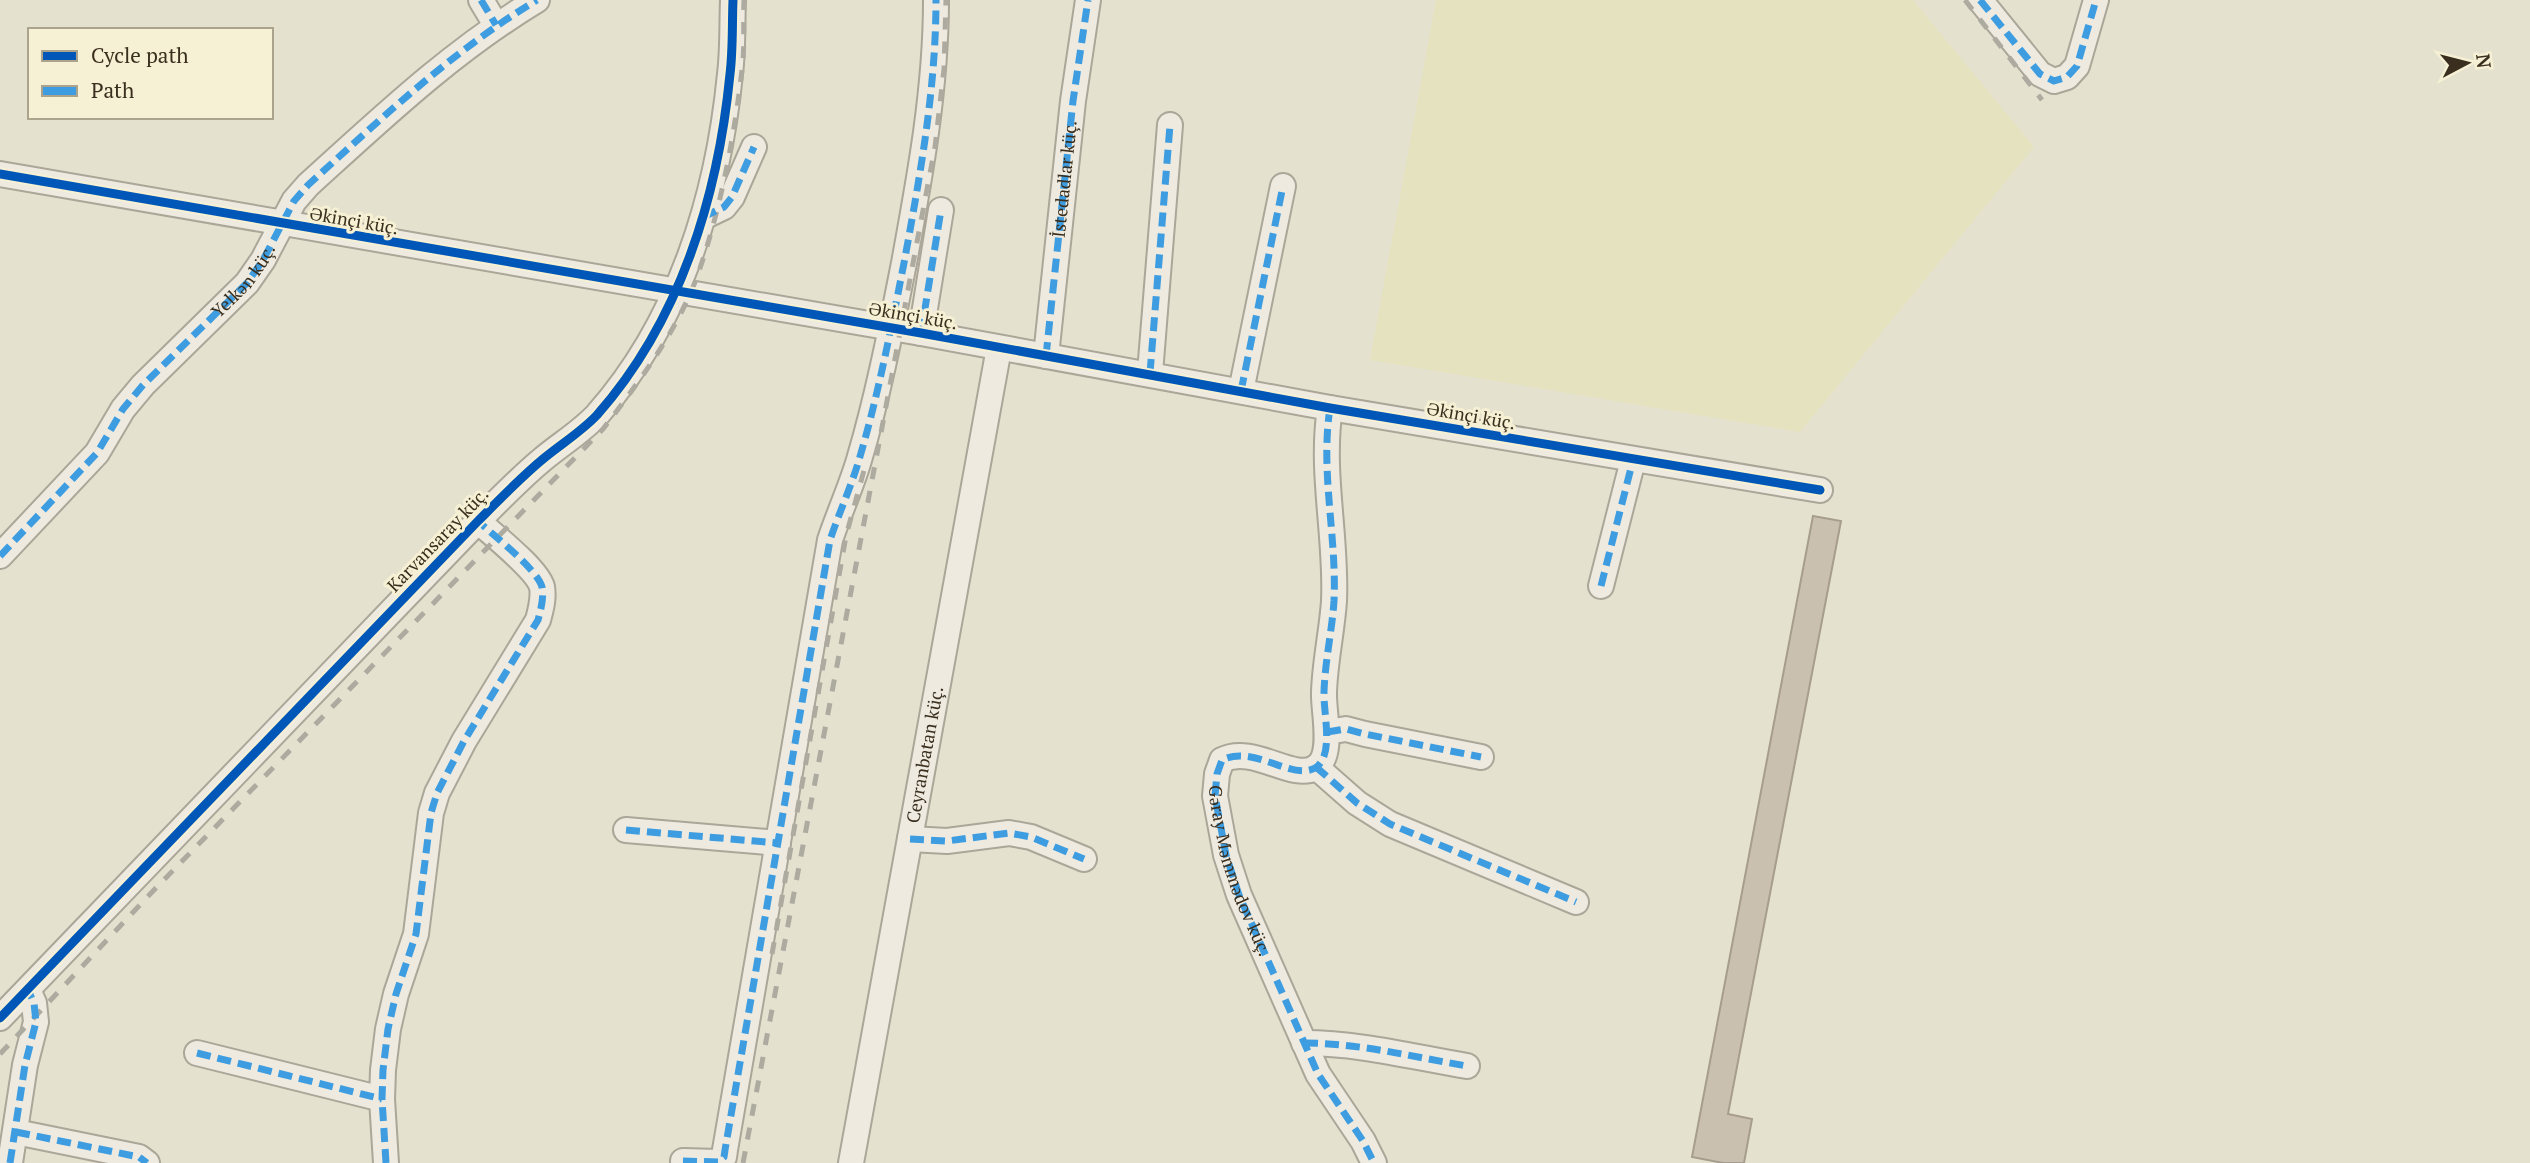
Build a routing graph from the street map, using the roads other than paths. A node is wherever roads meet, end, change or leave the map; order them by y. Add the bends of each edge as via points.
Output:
1 (481, 0) edge
2 (537, 0) edge
3 (733, 0) edge
4 (936, 0) edge
5 (1088, 0) edge
6 (1980, 0) edge
7 (2096, 0) edge
8 (496, 25) junction
9 (1170, 125) dead end
10 (754, 147) dead end
11 (0, 174) edge
12 (1283, 186) dead end
13 (942, 210) dead end
14 (702, 217) junction
15 (282, 224) junction
16 (677, 292) junction
17 (891, 328) junction
18 (921, 333) junction
19 (999, 348) junction
20 (1046, 356) junction
21 (1150, 373) junction
22 (1241, 391) junction
23 (1330, 408) junction
24 (1633, 460) junction
25 (1820, 490) dead end
26 (478, 521) junction
27 (0, 556) edge
28 (1601, 586) dead end
29 (1326, 732) junction
30 (1481, 757) dead end
31 (1316, 767) junction
32 (626, 830) dead end
33 (910, 839) junction
34 (778, 843) junction
35 (1084, 859) dead end
36 (1576, 902) dead end
37 (27, 990) junction
38 (0, 1018) edge
39 (1304, 1043) junction
40 (197, 1053) dead end
41 (1467, 1066) dead end
42 (382, 1099) junction
43 (16, 1132) junction
44 (683, 1161) dead end
45 (10, 1163) edge
46 (147, 1163) edge
47 (387, 1163) edge
48 (850, 1163) edge
49 (1374, 1163) edge

1 - 8 street
2 - 8 street, Yelkən küç.
3 - 14 street, Karvansaray küç. via 730,73 718,158
4 - 17 street via 928,124
5 - 20 street, İstedadlar küç.
6 - 7 street via 2040,74 2054,81 2067,77 2077,66
8 - 15 street, Yelkən küç. via 450,58 308,185
9 - 21 street
10 - 14 street via 732,197 724,207
11 - 15 street, Əkinçi küç.
12 - 22 street
13 - 18 street
14 - 16 street, Karvansaray küç.
15 - 16 street, Əkinçi küç.
15 - 27 street, Yelkən küç. via 247,283 142,386 97,453
16 - 17 street, Əkinçi küç.
16 - 26 street, Karvansaray küç. via 644,354 595,417 523,476
17 - 18 street, Əkinçi küç.
17 - 34 street via 859,462 830,540
18 - 19 street, Əkinçi küç.
19 - 20 street, Əkinçi küç.
19 - 33 street, Ceyranbatan küç.
20 - 21 street, Əkinçi küç.
21 - 22 street, Əkinçi küç.
22 - 23 street, Əkinçi küç.
23 - 24 street, Əkinçi küç.
23 - 29 street via 1327,453 1334,601 1324,682
24 - 25 street, Əkinçi küç.
24 - 28 street
26 - 37 street, Karvansaray küç.
26 - 42 street via 537,575 542,605 538,620 437,793 426,842 416,934 388,1029
29 - 30 street via 1346,729
29 - 31 street via 1324,757
31 - 36 street via 1357,803 1390,824
31 - 39 street, Gəray Məmmədov küç. via 1306,771 1232,755 1222,760 1215,796 1239,895
32 - 34 street
33 - 35 street via 947,841 1009,833
33 - 48 street, Ceyranbatan küç.
34 - 44 street via 724,1157 718,1162
37 - 38 street, Karvansaray küç.
37 - 43 street via 36,1021
39 - 41 street via 1340,1044
39 - 49 street, Gəray Məmmədov küç.
40 - 42 street
42 - 47 street
43 - 45 street
43 - 46 street via 139,1157

